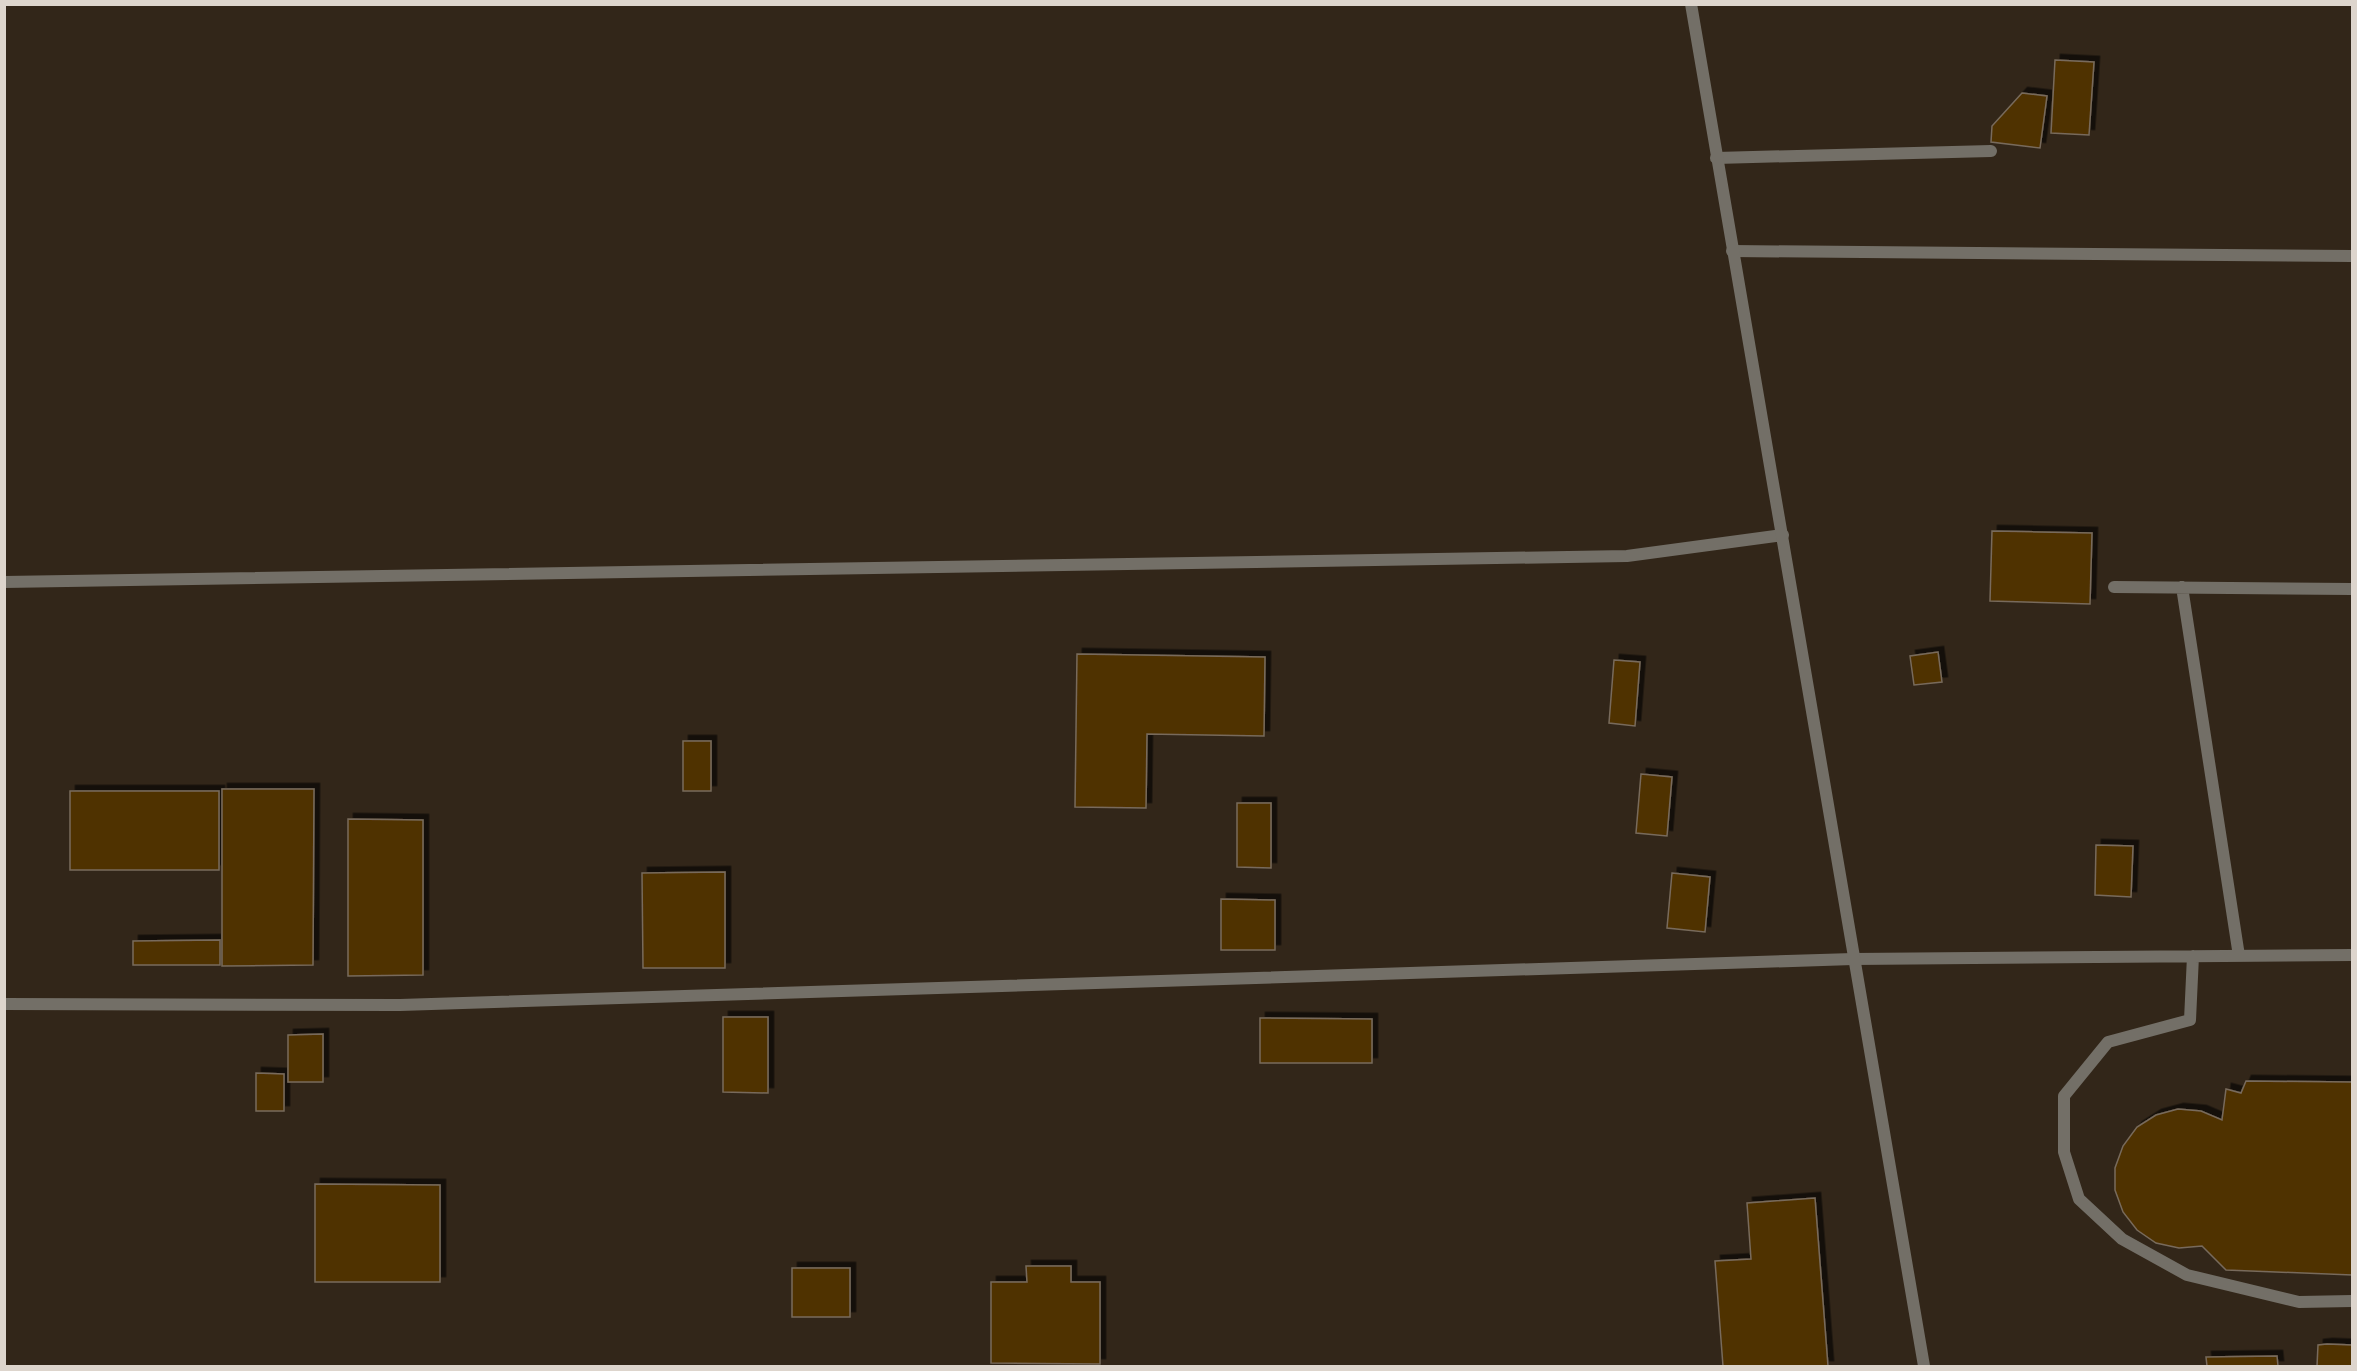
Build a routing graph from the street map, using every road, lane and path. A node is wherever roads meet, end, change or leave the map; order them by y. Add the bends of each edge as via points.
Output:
1 (1691, 4) edge
2 (1991, 151) dead end
3 (1716, 158) junction
4 (1732, 251) junction
5 (2352, 256) edge
6 (1783, 535) junction
7 (4, 582) edge
8 (2114, 587) dead end
9 (2182, 587) junction
10 (2352, 589) edge
11 (2352, 955) edge
12 (2193, 956) junction
13 (2239, 956) junction
14 (1853, 959) junction
15 (4, 1004) edge
16 (2352, 1301) edge
17 (1924, 1366) edge

1 - 3 street
2 - 3 street
3 - 4 street
4 - 5 street
4 - 6 street
6 - 7 street via 1627,556
6 - 14 street
8 - 9 street
9 - 10 street
9 - 13 street
11 - 13 street
12 - 13 street
12 - 14 street
12 - 16 street via 2190,1020 2108,1042 2064,1096 2064,1152 2079,1199 2122,1239 2187,1275 2300,1302
14 - 15 street via 400,1005
14 - 17 street

